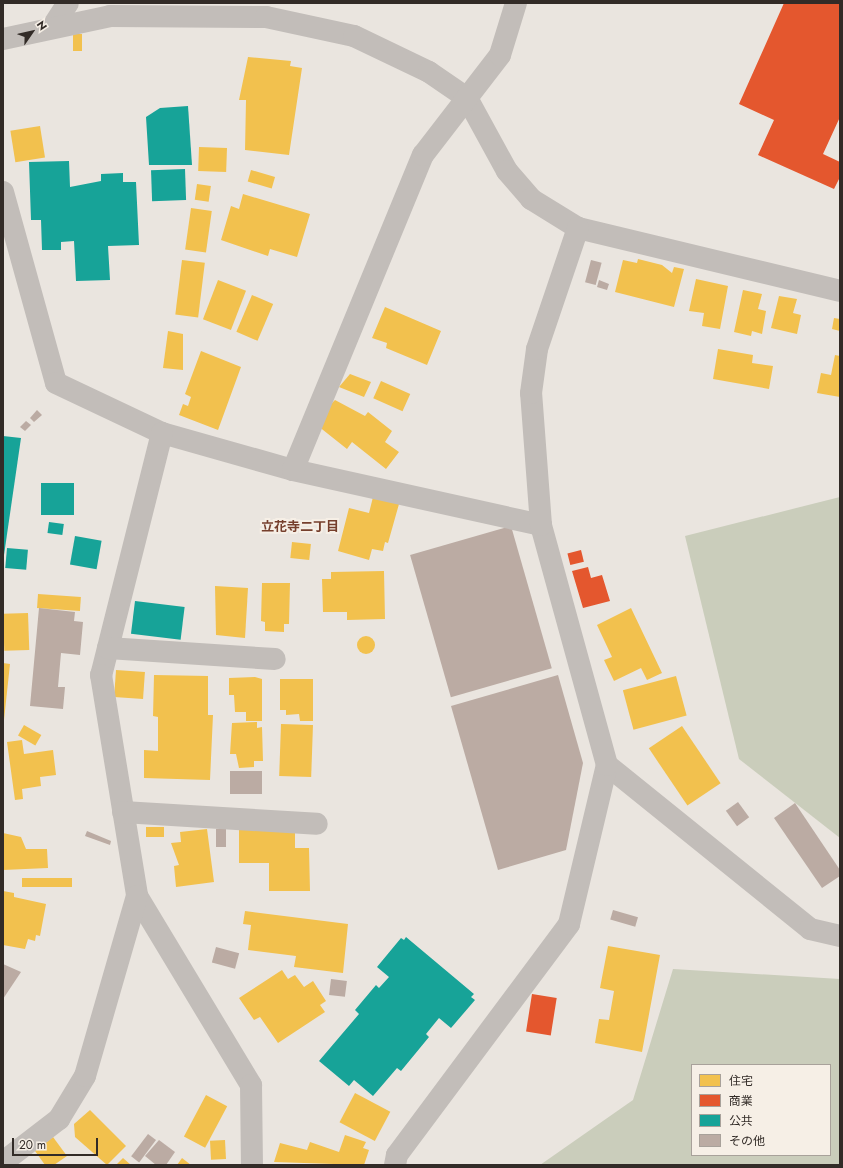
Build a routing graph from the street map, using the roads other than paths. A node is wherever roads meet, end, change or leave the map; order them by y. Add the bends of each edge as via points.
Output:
1 (68, 3) edge
2 (516, 3) edge
3 (53, 26) junction
4 (3, 39) edge
5 (467, 98) junction
6 (3, 192) edge
7 (578, 228) junction
8 (840, 291) edge
9 (162, 433) junction
10 (292, 470) junction
11 (541, 525) junction
12 (108, 648) junction
13 (275, 659) dead end
14 (607, 765) junction
15 (123, 812) junction
16 (317, 824) dead end
17 (137, 896) junction
18 (840, 936) edge
19 (3, 1162) edge
20 (252, 1165) edge
21 (395, 1165) edge

1 - 3 street
2 - 5 street via 500,55
3 - 4 street
3 - 5 street via 110,16 266,17 354,36 429,72
5 - 7 street via 507,171 526,193
5 - 10 street via 423,154
6 - 9 street via 56,383
7 - 8 street
7 - 11 street via 537,349 531,393
9 - 10 street
9 - 12 street
10 - 11 street
11 - 14 street
12 - 13 street
12 - 15 street via 102,675
14 - 18 street via 810,929
14 - 21 street via 569,924 397,1155
15 - 16 street
15 - 17 street
17 - 19 street via 85,1076 59,1119
17 - 20 street via 250,1085

